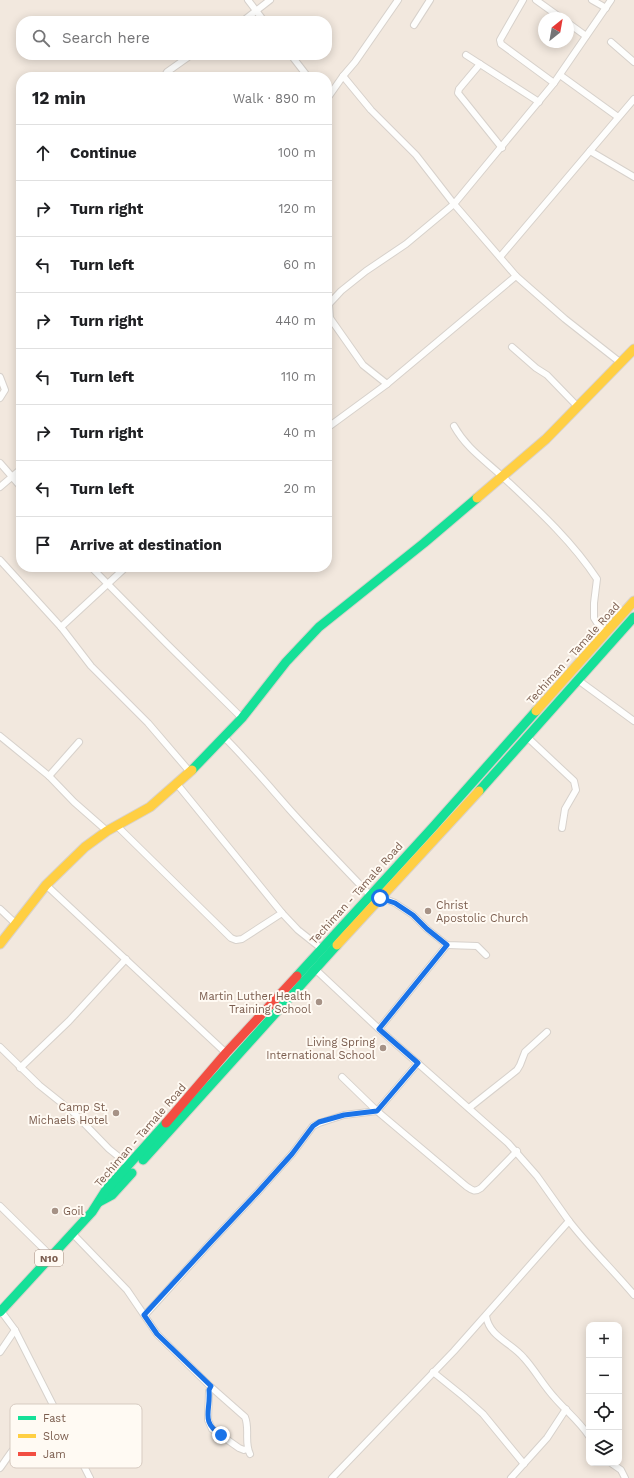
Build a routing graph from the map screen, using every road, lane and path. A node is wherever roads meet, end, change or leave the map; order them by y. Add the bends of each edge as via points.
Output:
1 (248, 0) edge
2 (270, 0) edge
3 (398, 0) edge
4 (430, 0) edge
5 (523, 0) edge
6 (536, 0) edge
7 (592, 0) edge
8 (611, 0) edge
9 (606, 8) junction
10 (256, 11) junction
11 (553, 12) edge
12 (250, 16) edge
13 (260, 16) edge
14 (414, 25) dead end
15 (574, 27) edge
16 (586, 36) junction
17 (612, 42) dead end
18 (466, 55) dead end
19 (184, 60) edge
20 (295, 60) edge
21 (634, 62) edge
22 (480, 64) junction
23 (167, 72) edge
24 (304, 72) edge
25 (560, 75) junction
26 (343, 76) junction
27 (554, 83) junction
28 (332, 93) edge
29 (634, 99) edge
30 (539, 102) junction
31 (618, 117) junction
32 (502, 148) junction
33 (590, 151) junction
34 (634, 177) edge
35 (454, 204) junction
36 (500, 257) junction
37 (516, 276) junction
38 (332, 296) edge
39 (332, 321) edge
40 (512, 347) dead end
41 (634, 349) edge
42 (621, 363) junction
43 (0, 377) edge
44 (387, 384) junction
45 (0, 398) edge
46 (578, 407) junction
47 (332, 424) edge
48 (454, 426) dead end
49 (0, 463) edge
50 (16, 472) edge
51 (12, 476) junction
52 (502, 477) junction
53 (16, 481) edge
54 (0, 487) edge
55 (0, 560) edge
56 (96, 572) edge
57 (121, 572) edge
58 (108, 584) junction
59 (634, 601) edge
60 (634, 617) edge
61 (61, 627) junction
62 (604, 634) junction
63 (578, 680) junction
64 (242, 718) junction
65 (634, 720) edge
66 (0, 736) edge
67 (224, 737) junction
68 (527, 737) junction
69 (79, 742) dead end
70 (190, 772) junction
71 (48, 776) junction
72 (177, 784) junction
73 (117, 826) junction
74 (562, 828) dead end
75 (107, 831) junction
76 (46, 885) junction
77 (370, 895) junction
78 (380, 898) junction
79 (0, 909) edge
80 (282, 913) junction
81 (16, 924) junction
82 (0, 944) edge
83 (447, 945) junction
84 (322, 949) junction
85 (486, 955) dead end
86 (126, 959) junction
87 (315, 970) junction
88 (379, 1029) junction
89 (547, 1032) dead end
90 (0, 1047) edge
91 (226, 1053) junction
92 (418, 1063) junction
93 (20, 1068) junction
94 (342, 1077) dead end
95 (469, 1108) junction
96 (377, 1111) junction
97 (517, 1151) junction
98 (129, 1165) junction
99 (99, 1203) junction
100 (0, 1206) edge
101 (569, 1221) junction
102 (72, 1233) junction
103 (51, 1256) junction
104 (634, 1295) edge
105 (1, 1312) edge
106 (144, 1315) junction
107 (486, 1316) junction
108 (15, 1330) junction
109 (0, 1352) edge
110 (433, 1372) junction
111 (211, 1386) junction
112 (52, 1404) edge
113 (566, 1409) junction
114 (586, 1432) edge
115 (10, 1454) edge
116 (524, 1464) junction
117 (615, 1466) edge
118 (0, 1468) edge
119 (85, 1468) edge
120 (90, 1478) edge
121 (332, 1478) edge
122 (511, 1478) edge
123 (625, 1478) edge

1 - 10 street
2 - 10 street
3 - 26 street via 356,62
4 - 14 street
5 - 27 street via 500,44
6 - 11 street
7 - 9 street
8 - 9 street
9 - 16 street
10 - 12 street
10 - 13 street
15 - 16 street
16 - 25 street
17 - 21 street
18 - 22 street
19 - 23 street
20 - 24 street
22 - 30 street
22 - 32 street via 458,93
25 - 27 street
25 - 31 street
26 - 28 street
26 - 35 street via 370,110 416,155
27 - 30 street
29 - 31 street
30 - 32 street
31 - 33 street
32 - 35 street
33 - 34 street
33 - 36 street
35 - 36 street
35 - 38 street via 406,244
36 - 37 street
37 - 42 street
37 - 44 street
39 - 44 street via 363,366
40 - 46 street via 547,375
41 - 42 main road
42 - 46 main road
43 - 45 street via 5,390
44 - 47 street
46 - 52 main road
48 - 52 street via 461,438
49 - 51 street
50 - 51 street
51 - 53 street
51 - 54 street
52 - 62 street via 585,560 597,579 594,618
52 - 64 main road via 320,627 286,662
55 - 61 street
56 - 58 street
57 - 58 street
58 - 61 street
58 - 64 street
59 - 62 main road, Techiman - Tamale Road / N10
60 - 63 main road, Techiman - Tamale Road / N10
61 - 70 street via 91,666 148,723
62 - 77 main road, Techiman - Tamale Road / N10
63 - 65 street
63 - 68 main road, Techiman - Tamale Road / N10
64 - 67 main road
66 - 71 street
67 - 70 main road
67 - 77 street
68 - 74 street via 574,781 576,790 565,809
68 - 78 main road, Techiman - Tamale Road / N10
69 - 71 street
70 - 72 main road
71 - 75 street
72 - 73 main road via 150,807
72 - 80 street
73 - 75 main road
73 - 80 street via 231,938 242,939
75 - 76 main road
76 - 81 main road
76 - 86 street
77 - 84 main road, Techiman - Tamale Road / N10
78 - 83 street via 395,903 413,915
78 - 87 main road, Techiman - Tamale Road / N10
79 - 81 street
80 - 84 street
81 - 82 main road
83 - 85 street via 477,946
83 - 88 street
84 - 91 main road, Techiman - Tamale Road / N10
86 - 91 street
86 - 93 street via 69,1021
87 - 88 street
87 - 99 main road, Techiman - Tamale Road / N10 via 112,1195
88 - 92 street
89 - 95 street via 525,1052 517,1070
90 - 93 street
91 - 98 main road, Techiman - Tamale Road / N10
92 - 95 street
92 - 96 street
93 - 98 street via 74,1113 109,1149
94 - 96 street
95 - 97 street
96 - 97 street via 473,1191 477,1191
96 - 106 street via 344,1115 313,1126 292,1154
97 - 101 street
98 - 99 main road, Techiman - Tamale Road / N10 via 106,1190
99 - 102 main road, Techiman - Tamale Road / N10
100 - 103 street
101 - 104 street via 586,1244 608,1264
101 - 107 street
102 - 103 main road, Techiman - Tamale Road / N10
102 - 106 street via 127,1290
103 - 105 main road, Techiman - Tamale Road / N10
105 - 108 street
106 - 111 street via 157,1334
107 - 110 street
107 - 113 street via 493,1332 524,1358
108 - 109 street
108 - 112 street
110 - 116 street via 483,1414
110 - 121 street
111 - 111 street via 245,1417 248,1424 248,1451 238,1448 212,1429 208,1420
113 - 114 street
113 - 116 street via 547,1438
115 - 118 street
116 - 122 street
117 - 123 street via 621,1470
119 - 120 street

